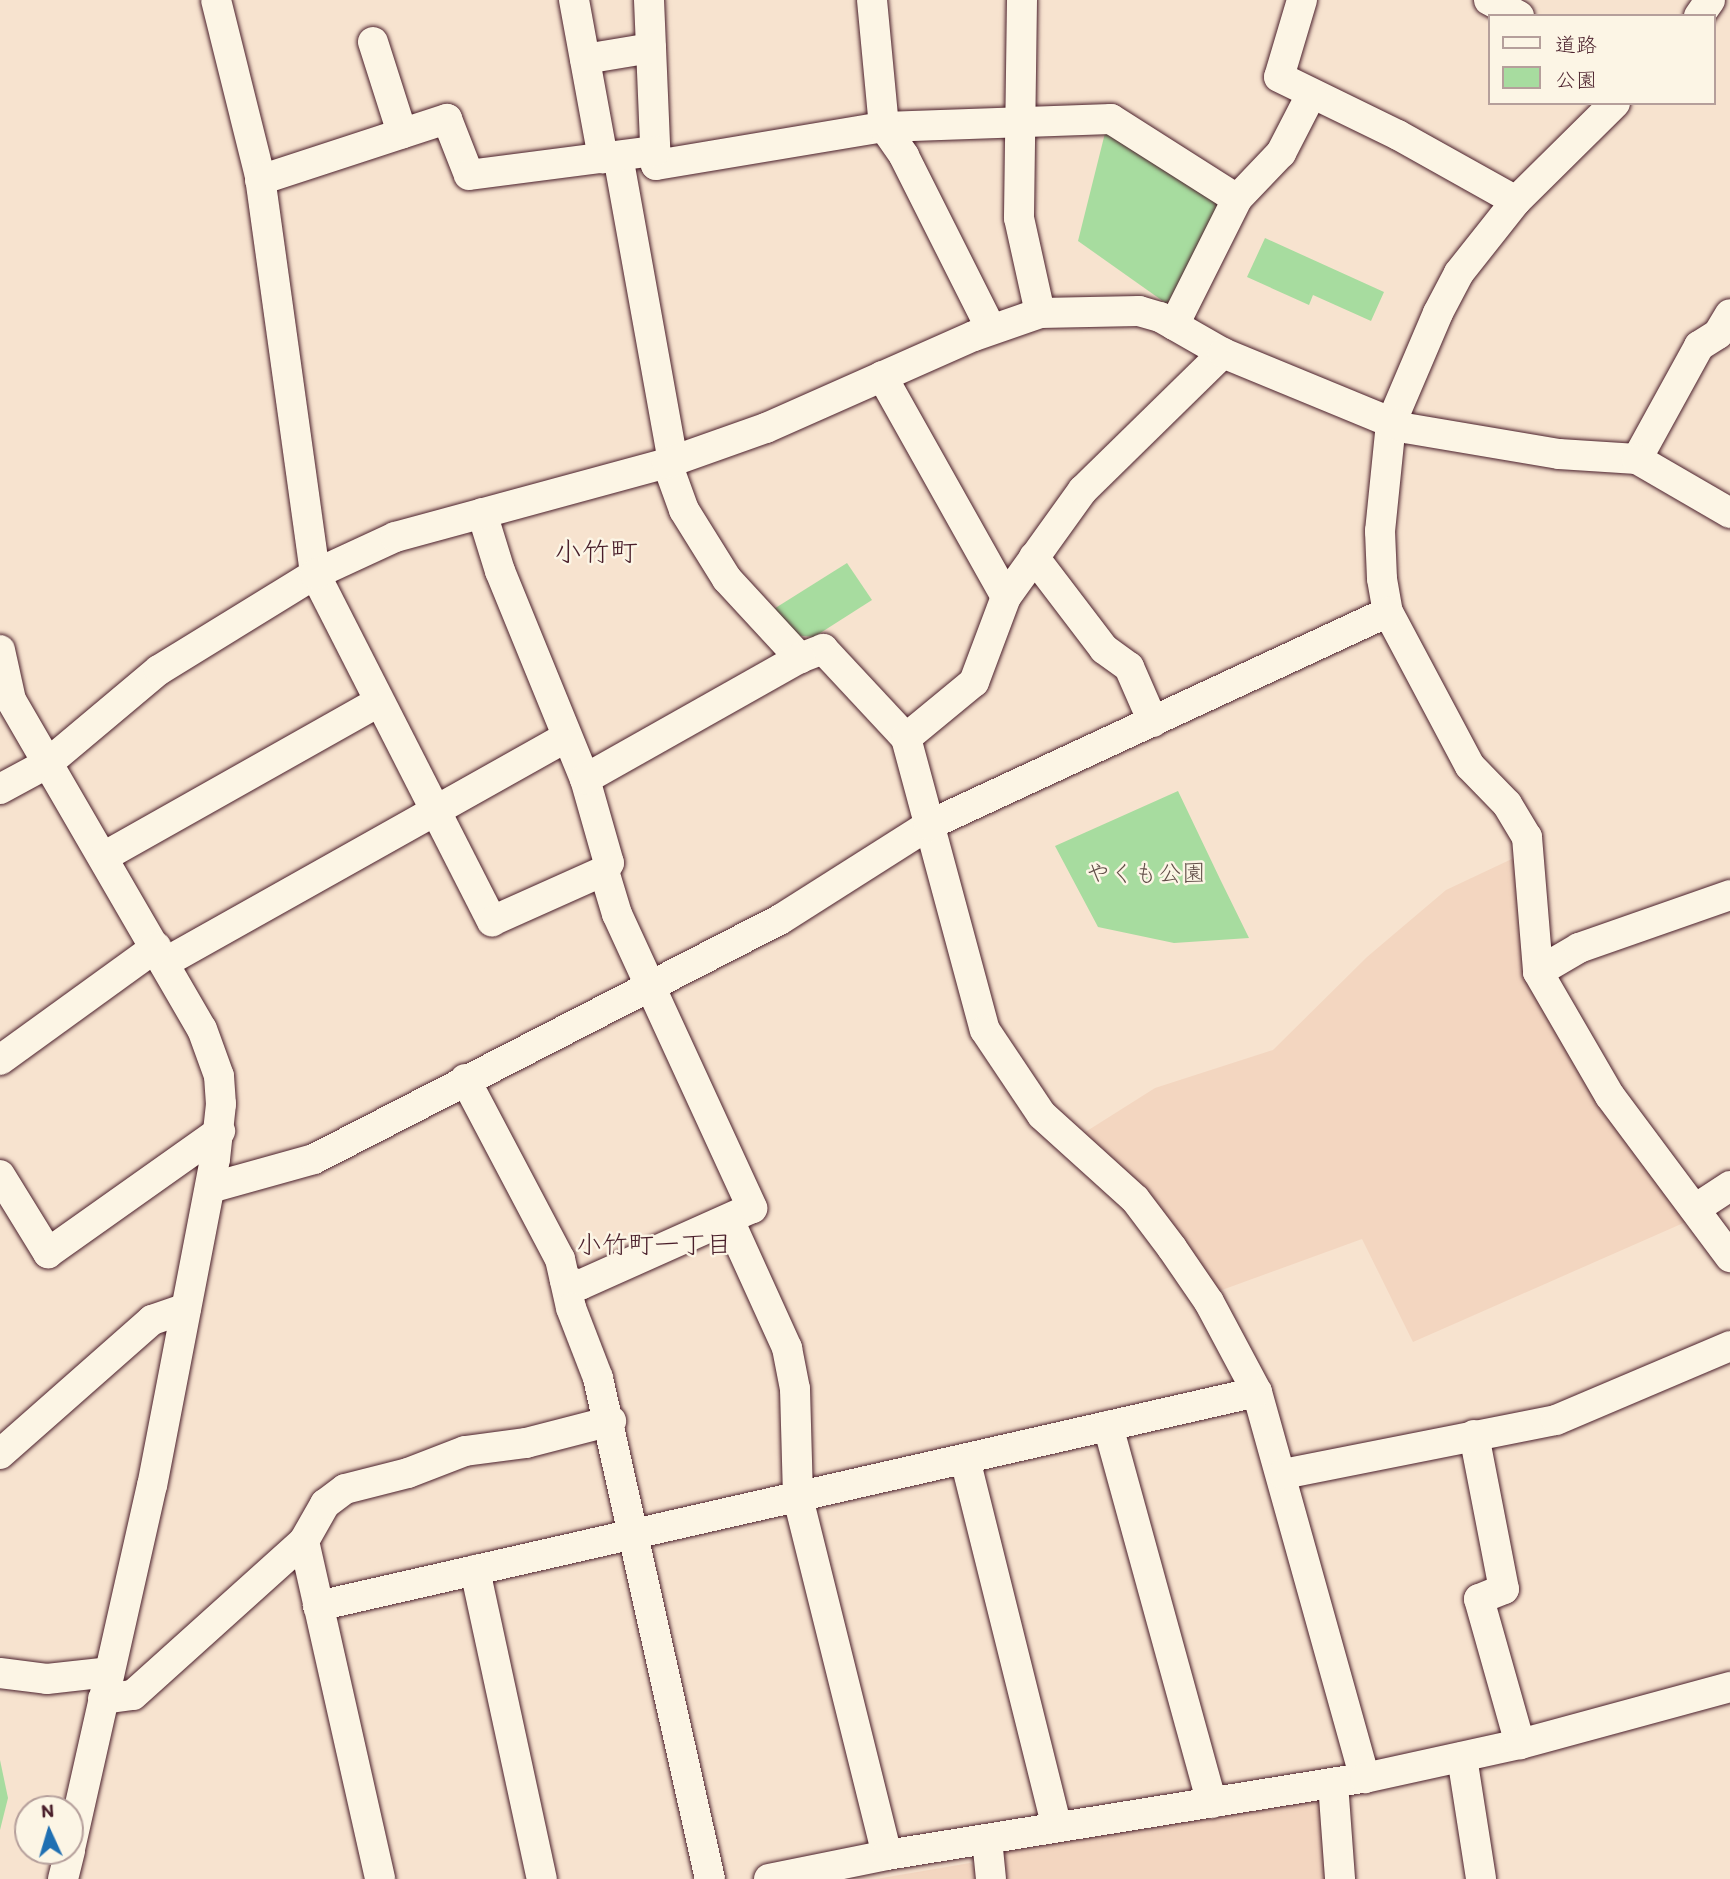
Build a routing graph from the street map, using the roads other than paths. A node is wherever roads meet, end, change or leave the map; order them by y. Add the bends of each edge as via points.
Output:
1 (216, 0) edge
2 (574, 0) edge
3 (649, 0) edge
4 (872, 0) edge
5 (1022, 0) edge
6 (1302, 0) edge
7 (1489, 0) edge
8 (1515, 14) edge
9 (373, 42) dead end
10 (650, 48) junction
11 (584, 59) junction
12 (1311, 95) junction
13 (1613, 105) edge
14 (1019, 119) junction
15 (884, 127) junction
16 (402, 133) junction
17 (655, 151) junction
18 (610, 157) junction
19 (260, 180) junction
20 (1237, 198) junction
21 (1516, 201) junction
22 (1040, 313) junction
23 (1730, 314) edge
24 (1174, 325) junction
25 (992, 329) junction
26 (1223, 353) junction
27 (882, 376) junction
28 (1391, 423) junction
29 (1637, 459) junction
30 (670, 462) junction
31 (482, 513) junction
32 (1730, 513) edge
33 (1034, 557) junction
34 (315, 574) junction
35 (1006, 597) junction
36 (1388, 612) junction
37 (0, 650) edge
38 (800, 657) junction
39 (378, 702) junction
40 (1153, 722) junction
41 (567, 737) junction
42 (906, 738) junction
43 (48, 763) junction
44 (585, 779) junction
45 (0, 789) edge
46 (433, 811) junction
47 (929, 825) junction
48 (105, 856) junction
49 (604, 871) junction
50 (1730, 895) edge
51 (160, 955) junction
52 (1538, 972) junction
53 (649, 987) junction
54 (0, 1060) edge
55 (465, 1079) junction
56 (220, 1131) junction
57 (0, 1175) edge
58 (1730, 1186) edge
59 (210, 1188) junction
60 (1695, 1209) junction
61 (729, 1220) junction
62 (1730, 1257) edge
63 (565, 1280) junction
64 (186, 1308) junction
65 (1730, 1346) edge
66 (1257, 1392) junction
67 (611, 1421) junction
68 (1108, 1426) junction
69 (1474, 1435) junction
70 (0, 1454) edge
71 (965, 1459) junction
72 (1283, 1474) junction
73 (798, 1497) junction
74 (635, 1535) junction
75 (304, 1541) junction
76 (475, 1570) junction
77 (318, 1606) junction
78 (0, 1673) edge
79 (106, 1685) junction
80 (1730, 1687) edge
81 (1520, 1744) junction
82 (1462, 1757) junction
83 (1365, 1779) junction
84 (1333, 1783) junction
85 (82, 1795) edge
86 (1212, 1802) junction
87 (1057, 1827) junction
88 (987, 1839) junction
89 (887, 1856) junction
90 (380, 1879) edge
91 (542, 1879) edge
92 (709, 1879) edge
93 (769, 1879) edge
94 (992, 1879) edge
95 (1339, 1879) edge
96 (1482, 1879) edge

1 - 19 street
2 - 11 street
3 - 10 street
4 - 15 street
5 - 14 street
6 - 12 street via 1279,77
7 - 8 street
9 - 16 street
10 - 11 street
10 - 17 street
11 - 18 street
12 - 20 street via 1281,153
12 - 21 street via 1398,135
13 - 21 street
14 - 15 street
14 - 20 street via 1111,119
14 - 22 street via 1019,218
15 - 17 street via 656,164
15 - 25 street via 904,156
16 - 18 street via 446,119 469,174
16 - 19 street
17 - 18 street
18 - 30 street
19 - 34 street
20 - 24 street
21 - 28 street via 1459,273
22 - 24 street via 1139,311
22 - 25 street
23 - 29 street via 1718,334 1699,346
24 - 26 street
25 - 27 street
26 - 28 street
26 - 33 street via 1083,490
27 - 30 street via 766,428
27 - 35 street
28 - 29 street via 1559,454
28 - 36 street via 1380,531
29 - 32 street
30 - 31 street
30 - 38 street via 684,510 727,579
31 - 34 street via 395,537
31 - 41 street via 500,571
33 - 35 street
33 - 40 street via 1104,649 1129,667
34 - 39 street
34 - 43 street via 159,670
35 - 42 street via 974,682
36 - 40 street
36 - 52 street via 1470,766 1507,804 1527,837
37 - 43 street via 12,701
38 - 42 street via 823,649
38 - 44 street
39 - 46 street
39 - 48 street
40 - 47 street
41 - 44 street
41 - 46 street
42 - 47 street
43 - 45 street
43 - 48 street
44 - 49 street via 609,863
46 - 49 street via 492,921
46 - 51 street
47 - 53 street via 781,919
47 - 66 street via 985,1030 1042,1115 1135,1199 1165,1238 1209,1302
48 - 51 street
49 - 53 street
50 - 52 street via 1579,948
51 - 54 street
51 - 56 street via 212,1052 219,1076
52 - 60 street via 1610,1096
53 - 55 street
53 - 61 street via 752,1208
55 - 59 street via 314,1159
55 - 63 street via 560,1259
56 - 57 street via 48,1253
56 - 59 street
58 - 60 street
59 - 64 street
60 - 62 street
61 - 63 street via 580,1285
61 - 73 street via 787,1348 794,1390
63 - 67 street
64 - 70 street via 152,1320
64 - 79 street
65 - 69 street via 1556,1420
66 - 68 street
66 - 72 street
67 - 74 street
67 - 75 street via 526,1443 465,1451 408,1473 345,1489 325,1504
68 - 71 street
68 - 86 street
69 - 72 street
69 - 81 street via 1504,1589 1479,1600
71 - 73 street
71 - 87 street
72 - 83 street
73 - 74 street
73 - 89 street
74 - 76 street
74 - 92 street
75 - 77 street
75 - 79 street via 133,1695
76 - 77 street
76 - 91 street
77 - 90 street
78 - 79 street
79 - 85 street
80 - 81 street
81 - 82 street
82 - 83 street
82 - 96 street
83 - 84 street
84 - 86 street
84 - 95 street
86 - 87 street
87 - 88 street
88 - 89 street
88 - 94 street
89 - 93 street

